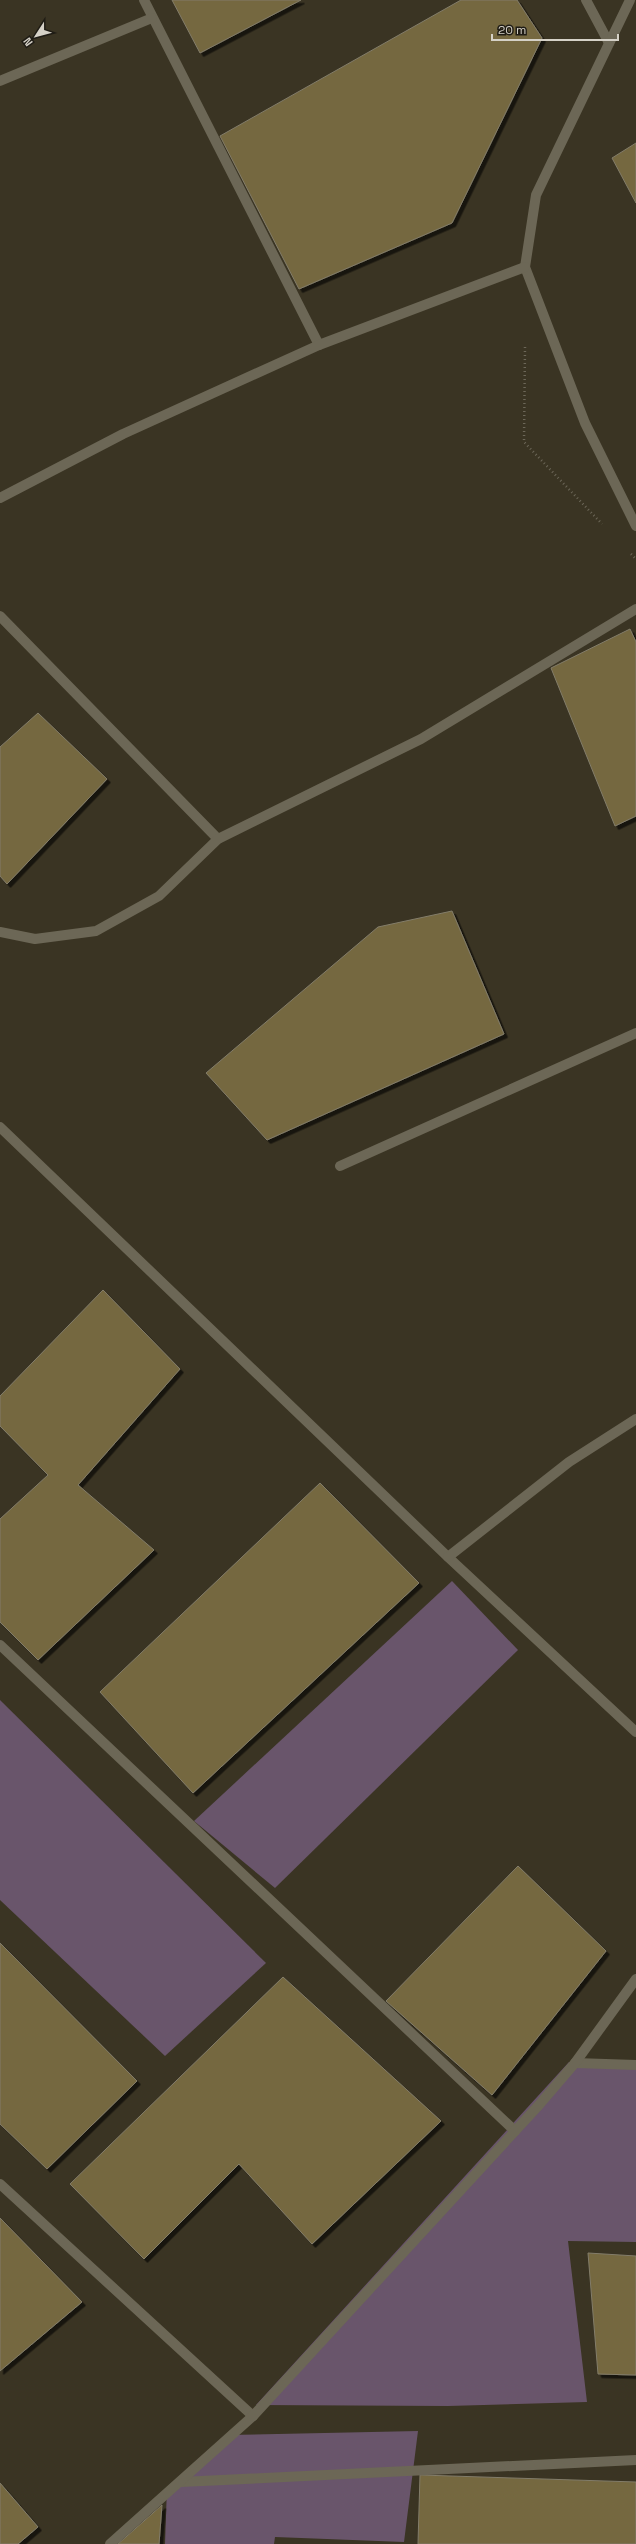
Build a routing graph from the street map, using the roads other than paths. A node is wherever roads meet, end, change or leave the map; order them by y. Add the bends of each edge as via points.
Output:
1 (144, 0) edge
2 (586, 0) edge
3 (630, 0) edge
4 (152, 18) junction
5 (609, 43) junction
6 (0, 81) edge
7 (526, 267) junction
8 (319, 345) junction
9 (0, 498) edge
10 (636, 526) edge
11 (636, 609) edge
12 (0, 616) edge
13 (218, 839) junction
14 (0, 932) edge
15 (636, 1033) edge
16 (0, 1127) edge
17 (340, 1166) dead end
18 (636, 1419) edge
19 (448, 1557) junction
20 (0, 1645) edge
21 (636, 1732) edge
22 (636, 1979) edge
23 (575, 2063) junction
24 (636, 2065) edge
25 (515, 2131) junction
26 (0, 2184) edge
27 (253, 2416) junction
28 (636, 2460) edge
29 (181, 2482) junction
30 (110, 2544) edge

1 - 4 street
2 - 5 street
3 - 5 street
4 - 6 street
4 - 8 street
5 - 7 street via 536,195
7 - 8 street
7 - 10 street via 585,424
8 - 9 street via 123,434
11 - 13 street via 421,739
12 - 13 street
13 - 14 street via 159,896 96,931 36,939
15 - 17 street
16 - 19 street
18 - 19 street via 569,1462
19 - 21 street
20 - 25 street
22 - 23 street
23 - 24 street
23 - 25 street
25 - 27 street
26 - 27 street
27 - 29 street
28 - 29 street
29 - 30 street

